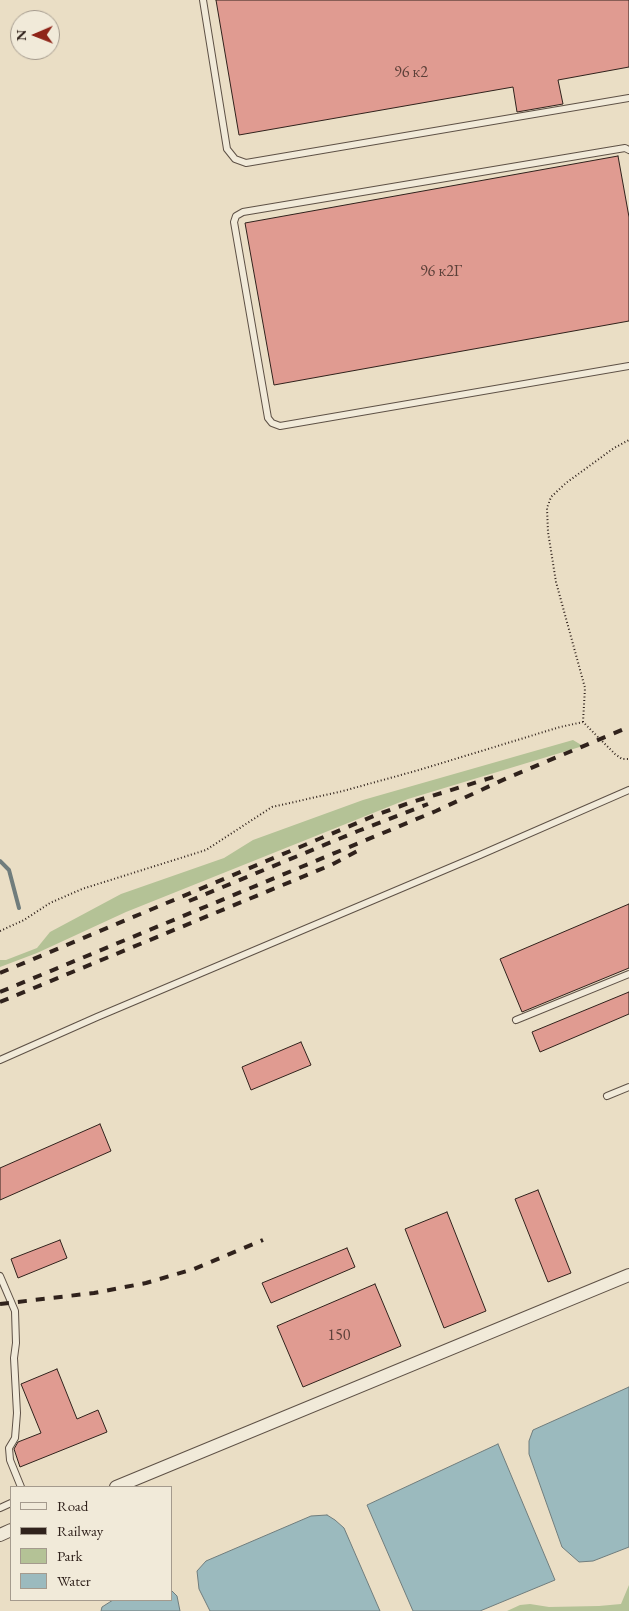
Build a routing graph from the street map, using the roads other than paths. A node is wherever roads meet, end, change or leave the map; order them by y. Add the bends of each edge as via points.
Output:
1 (203, 0) edge
2 (629, 98) edge
3 (629, 150) edge
4 (629, 366) edge
5 (629, 790) edge
6 (629, 974) edge
7 (516, 1020) dead end
8 (0, 1060) edge
9 (629, 1087) edge
10 (607, 1096) dead end
11 (629, 1275) edge
12 (0, 1276) edge
13 (21, 1486) edge
14 (118, 1486) edge

1 - 2 lane via 227,149 235,159 246,163
3 - 4 lane via 625,148 243,212 236,216 234,222 268,418 280,426
5 - 8 lane
6 - 7 lane
9 - 10 lane
11 - 14 street
12 - 13 lane via 15,1311 17,1413 15,1438 9,1448 10,1460

